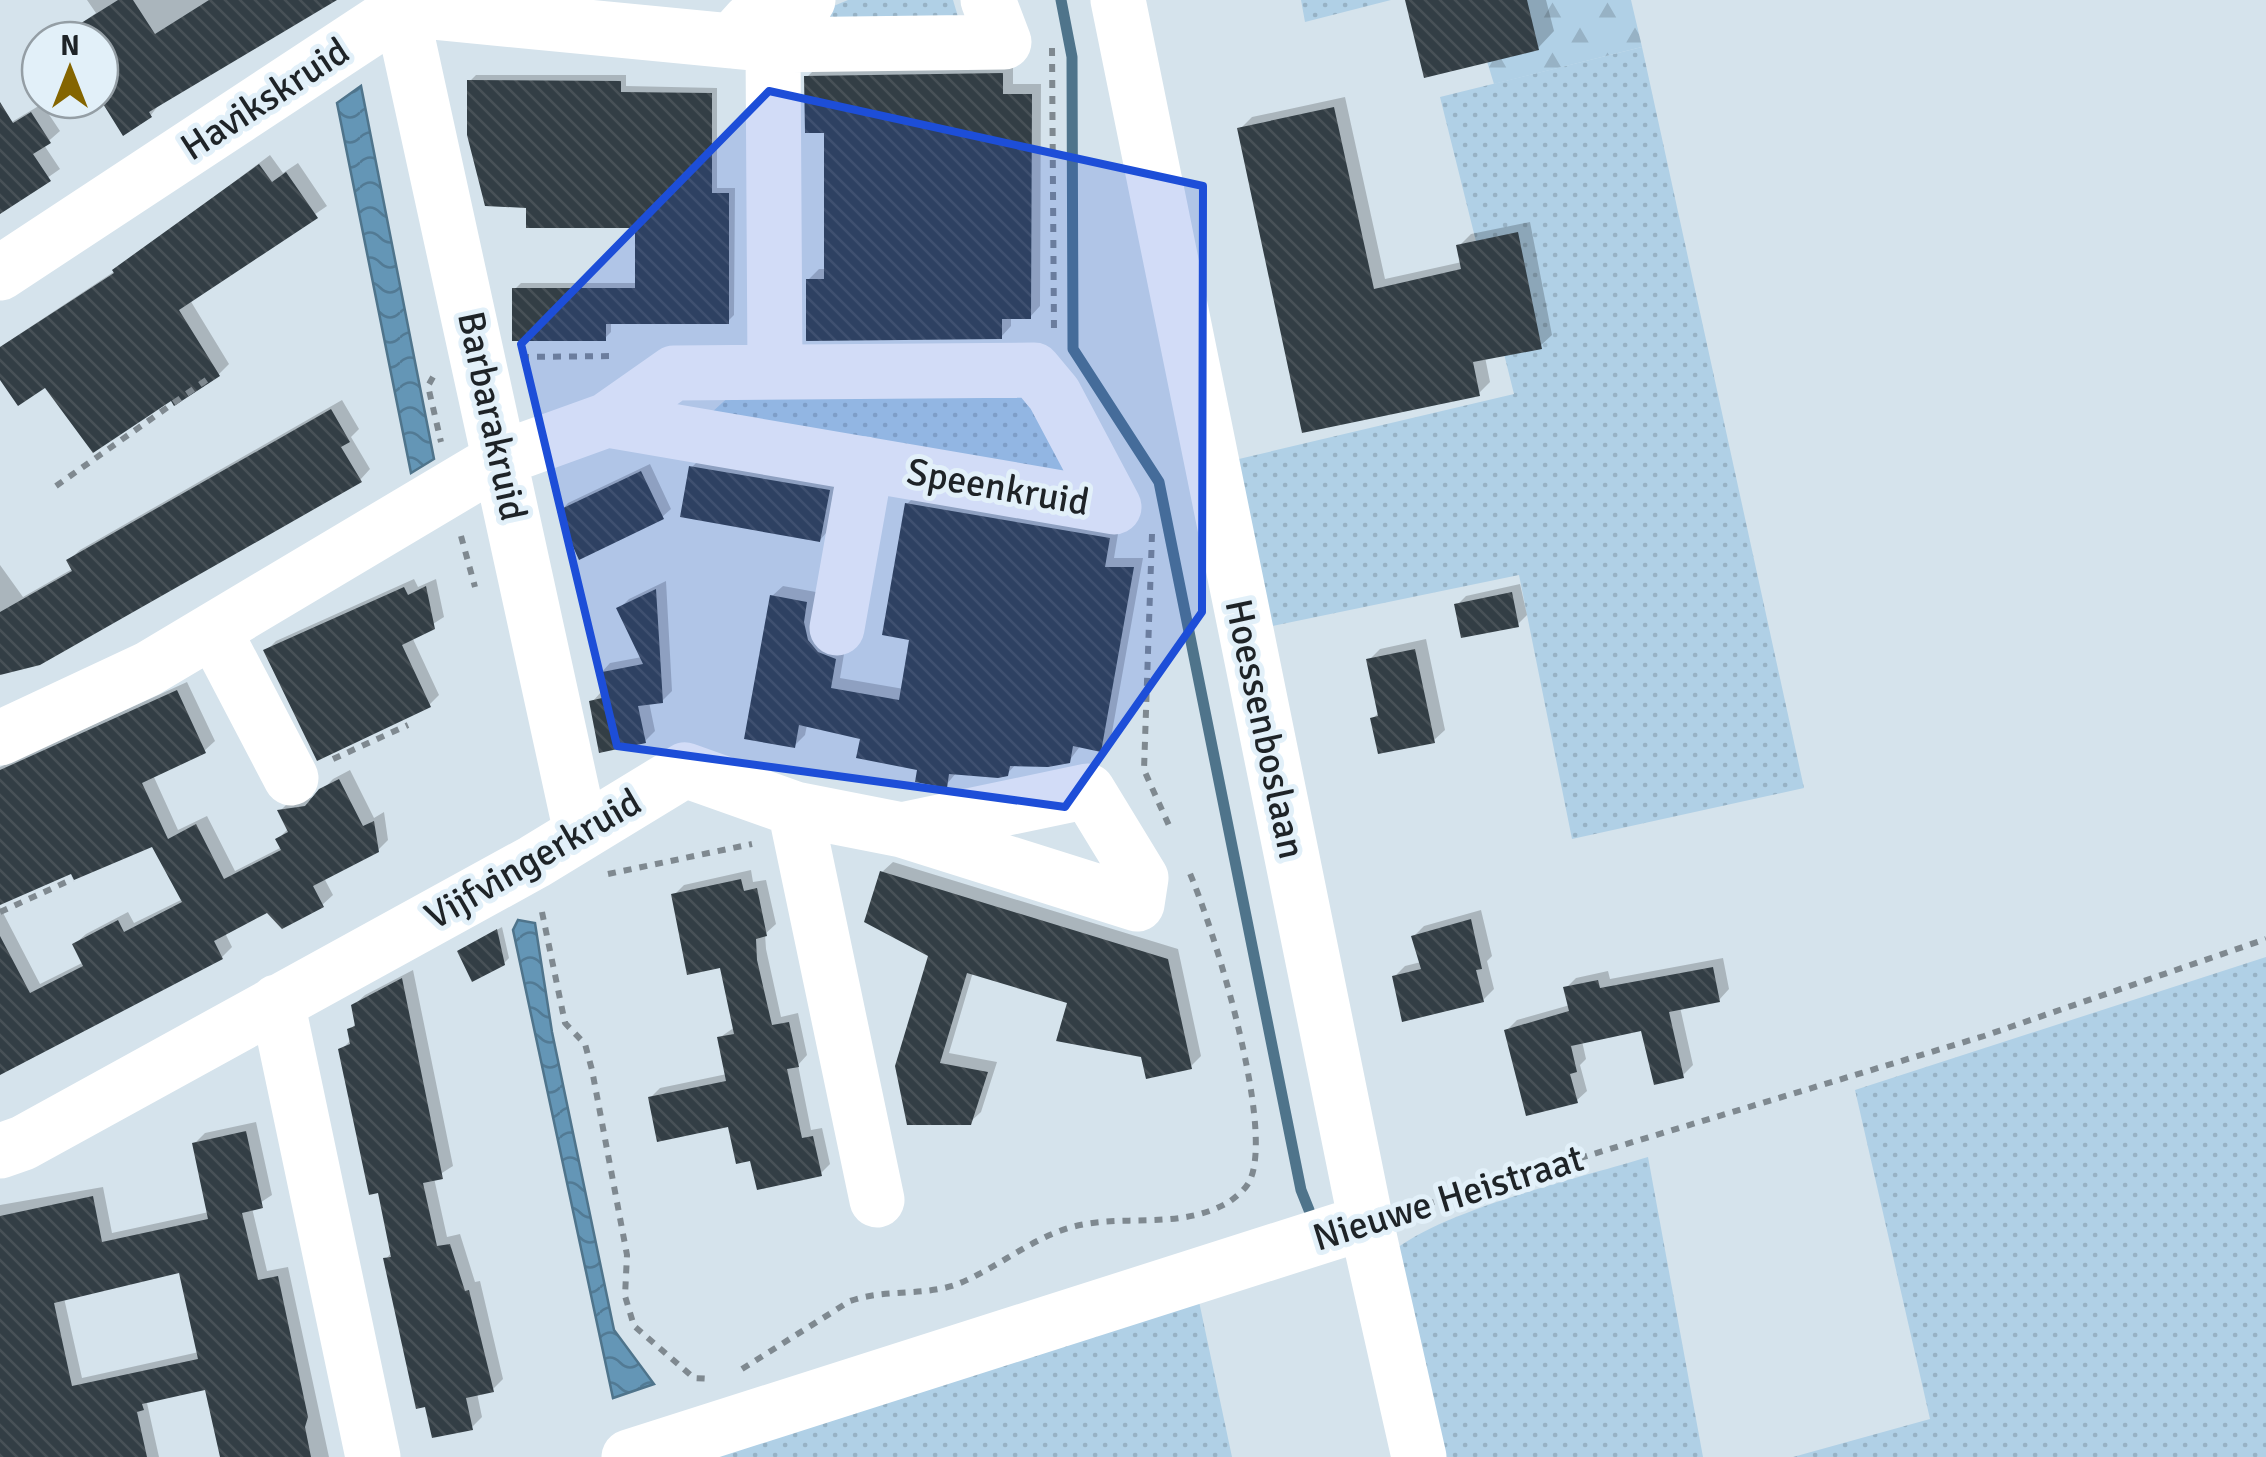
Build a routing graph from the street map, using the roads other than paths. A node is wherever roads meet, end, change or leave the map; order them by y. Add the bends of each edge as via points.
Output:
1 (808, 0) edge
2 (988, 0) edge
3 (1118, 0) edge
4 (400, 4) edge
5 (753, 43) junction
6 (0, 273) edge
7 (774, 372) junction
8 (608, 420) junction
9 (502, 458) junction
10 (866, 464) junction
11 (837, 628) dead end
12 (214, 630) junction
13 (134, 676) junction
14 (0, 709) edge
15 (0, 738) edge
16 (291, 778) road end
17 (798, 822) junction
18 (902, 830) dead end
19 (588, 854) junction
20 (276, 1002) junction
21 (0, 1151) edge
22 (877, 1200) dead end
23 (1366, 1222) junction
24 (374, 1457) edge
25 (630, 1457) edge
26 (1419, 1457) edge

1 - 5 street via 750,21
2 - 5 street via 1004,42
3 - 23 street, Hoessenboslaan
4 - 5 street
4 - 6 street, Havikskruid
4 - 9 street, Barbarakruid
5 - 7 street
7 - 8 street, Speenkruid via 674,372
7 - 10 street, Speenkruid via 1034,370 1054,394 1114,507
8 - 9 street, Speenkruid
8 - 10 street, Speenkruid
9 - 12 street, Speenkruid
9 - 19 street, Barbarakruid
10 - 11 street
12 - 13 street, Speenkruid
12 - 16 street
13 - 14 street, Speenkruid
13 - 15 street, Speenkruid
17 - 18 street, Vijfvingerkruid
17 - 19 street, Vijfvingerkruid via 686,770
17 - 22 street
19 - 20 street, Vijfvingerkruid
20 - 21 street, Vijfvingerkruid
20 - 24 street
23 - 25 street, Nieuwe Heistraat
23 - 26 street, Hoessenboslaan

